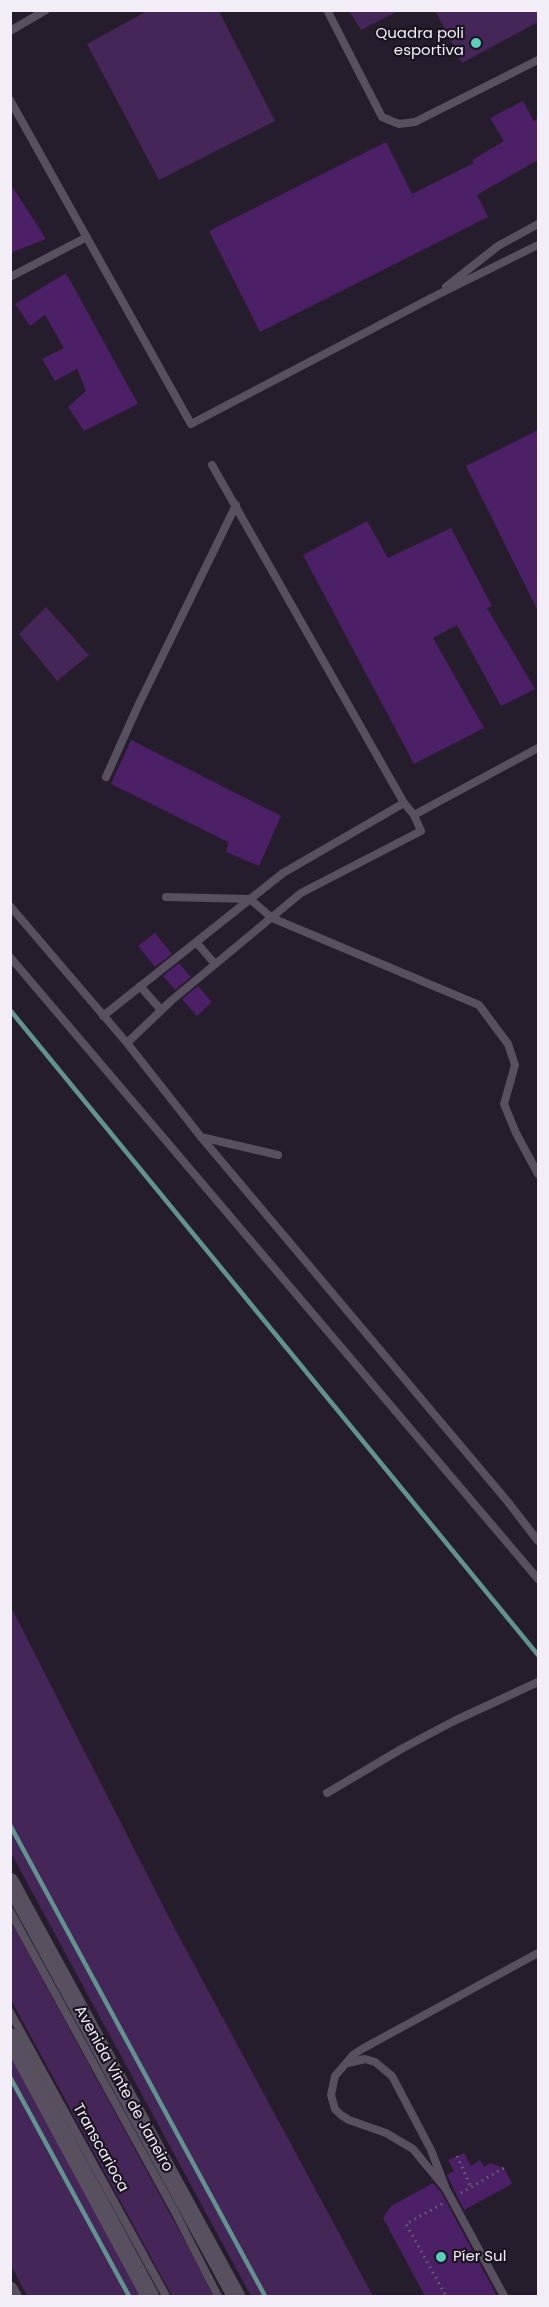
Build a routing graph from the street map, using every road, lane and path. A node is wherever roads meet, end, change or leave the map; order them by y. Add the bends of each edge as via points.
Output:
1 (46, 10) edge
2 (327, 10) edge
3 (10, 31) edge
4 (538, 60) edge
5 (10, 100) edge
6 (538, 224) edge
7 (87, 237) junction
8 (538, 245) edge
9 (10, 277) edge
10 (433, 297) junction
11 (212, 465) dead end
12 (236, 505) junction
13 (538, 748) edge
14 (106, 777) dead end
15 (404, 803) junction
16 (414, 815) junction
17 (166, 897) dead end
18 (250, 899) junction
19 (10, 906) edge
20 (272, 918) junction
21 (196, 942) junction
22 (10, 957) edge
23 (215, 964) junction
24 (140, 986) junction
25 (161, 1010) junction
26 (103, 1016) junction
27 (127, 1043) junction
28 (201, 1137) junction
29 (278, 1155) dead end
30 (538, 1174) edge
31 (538, 1541) edge
32 (538, 1579) edge
33 (538, 1682) edge
34 (327, 1793) dead end
35 (10, 1882) edge
36 (10, 1911) edge
37 (538, 1953) edge
38 (10, 2012) edge
39 (10, 2037) edge
40 (344, 2064) junction
41 (457, 2156) dead end
42 (471, 2187) dead end
43 (446, 2189) junction
44 (406, 2224) dead end
45 (10, 2289) edge
46 (14, 2296) edge
47 (150, 2296) edge
48 (166, 2296) edge
49 (218, 2296) edge
50 (236, 2296) edge
51 (446, 2296) edge
52 (504, 2296) edge

1 - 3 lane
2 - 4 lane via 382,117 399,124 414,122
5 - 7 lane
6 - 10 lane via 498,246
7 - 9 lane
7 - 10 lane via 191,424
8 - 10 lane
11 - 12 lane
12 - 14 lane
12 - 15 lane
13 - 16 lane
15 - 16 lane
15 - 18 lane via 283,873
16 - 20 lane via 421,831 301,893
17 - 18 lane
18 - 20 lane
18 - 21 lane
19 - 26 lane
20 - 23 lane
20 - 30 lane via 479,1005 508,1044 515,1065 504,1104
21 - 23 lane
21 - 24 lane
22 - 32 lane
23 - 25 lane
24 - 25 lane
24 - 26 lane
25 - 27 lane
26 - 27 lane
27 - 28 lane
28 - 29 lane
28 - 31 lane
33 - 34 lane via 454,1721
35 - 50 street, Avenida Vinte de Janeiro
36 - 49 lane
37 - 40 lane via 362,2049
38 - 48 lane, Transcarioca
39 - 47 street
40 - 43 lane via 365,2059 392,2076 431,2150
40 - 43 lane via 332,2089 333,2103 340,2115 386,2133 413,2149
41 - 42 path
43 - 52 lane
44 - 51 path
45 - 46 street

